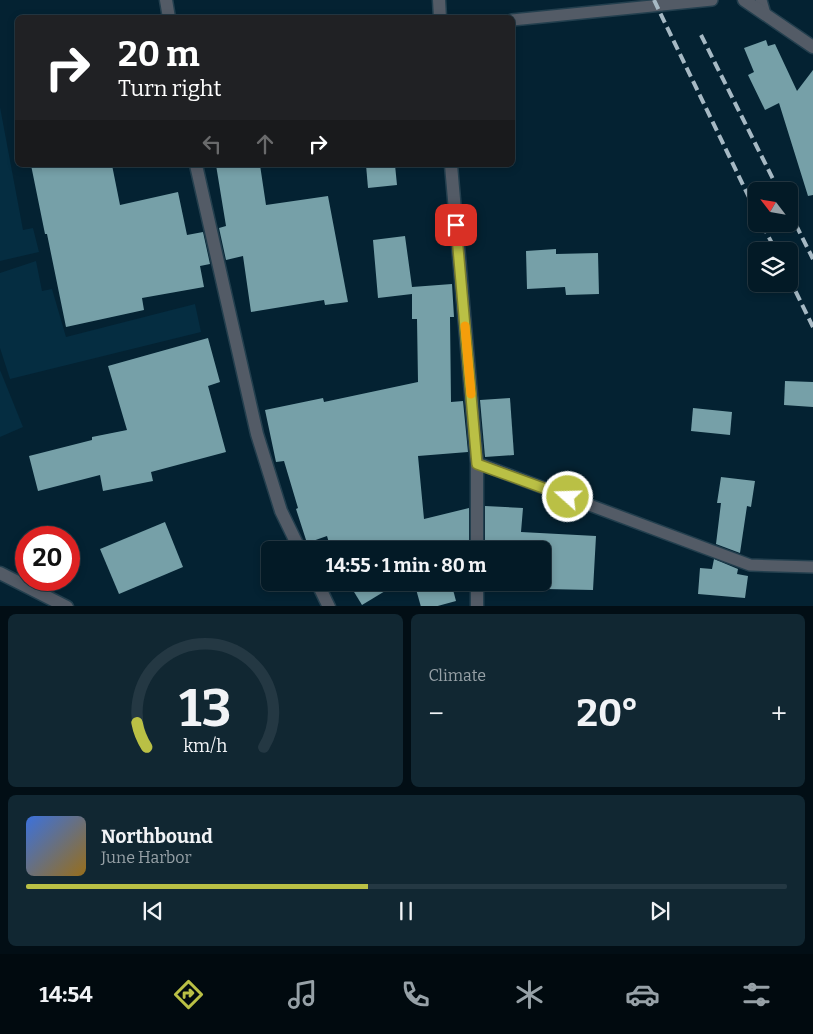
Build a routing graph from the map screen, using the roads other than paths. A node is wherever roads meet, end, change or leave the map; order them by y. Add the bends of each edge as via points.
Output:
1 (166, 0) edge
2 (439, 0) edge
3 (712, 0) edge
4 (744, 0) edge
5 (761, 0) edge
6 (765, 14) junction
7 (168, 15) edge
8 (440, 15) edge
9 (515, 20) edge
10 (813, 47) edge
11 (196, 167) edge
12 (451, 167) edge
13 (477, 464) junction
14 (296, 541) edge
15 (477, 541) edge
16 (813, 567) edge
17 (0, 573) edge
18 (322, 591) edge
19 (477, 591) edge
20 (67, 606) edge
21 (329, 606) edge
22 (477, 606) edge

1 - 7 street
2 - 8 street
3 - 9 lane
4 - 6 street
5 - 6 lane
6 - 10 street
11 - 14 street via 257,434 281,511
12 - 13 street
13 - 15 street
13 - 16 lane via 750,564
17 - 20 street
18 - 21 street
19 - 22 street

